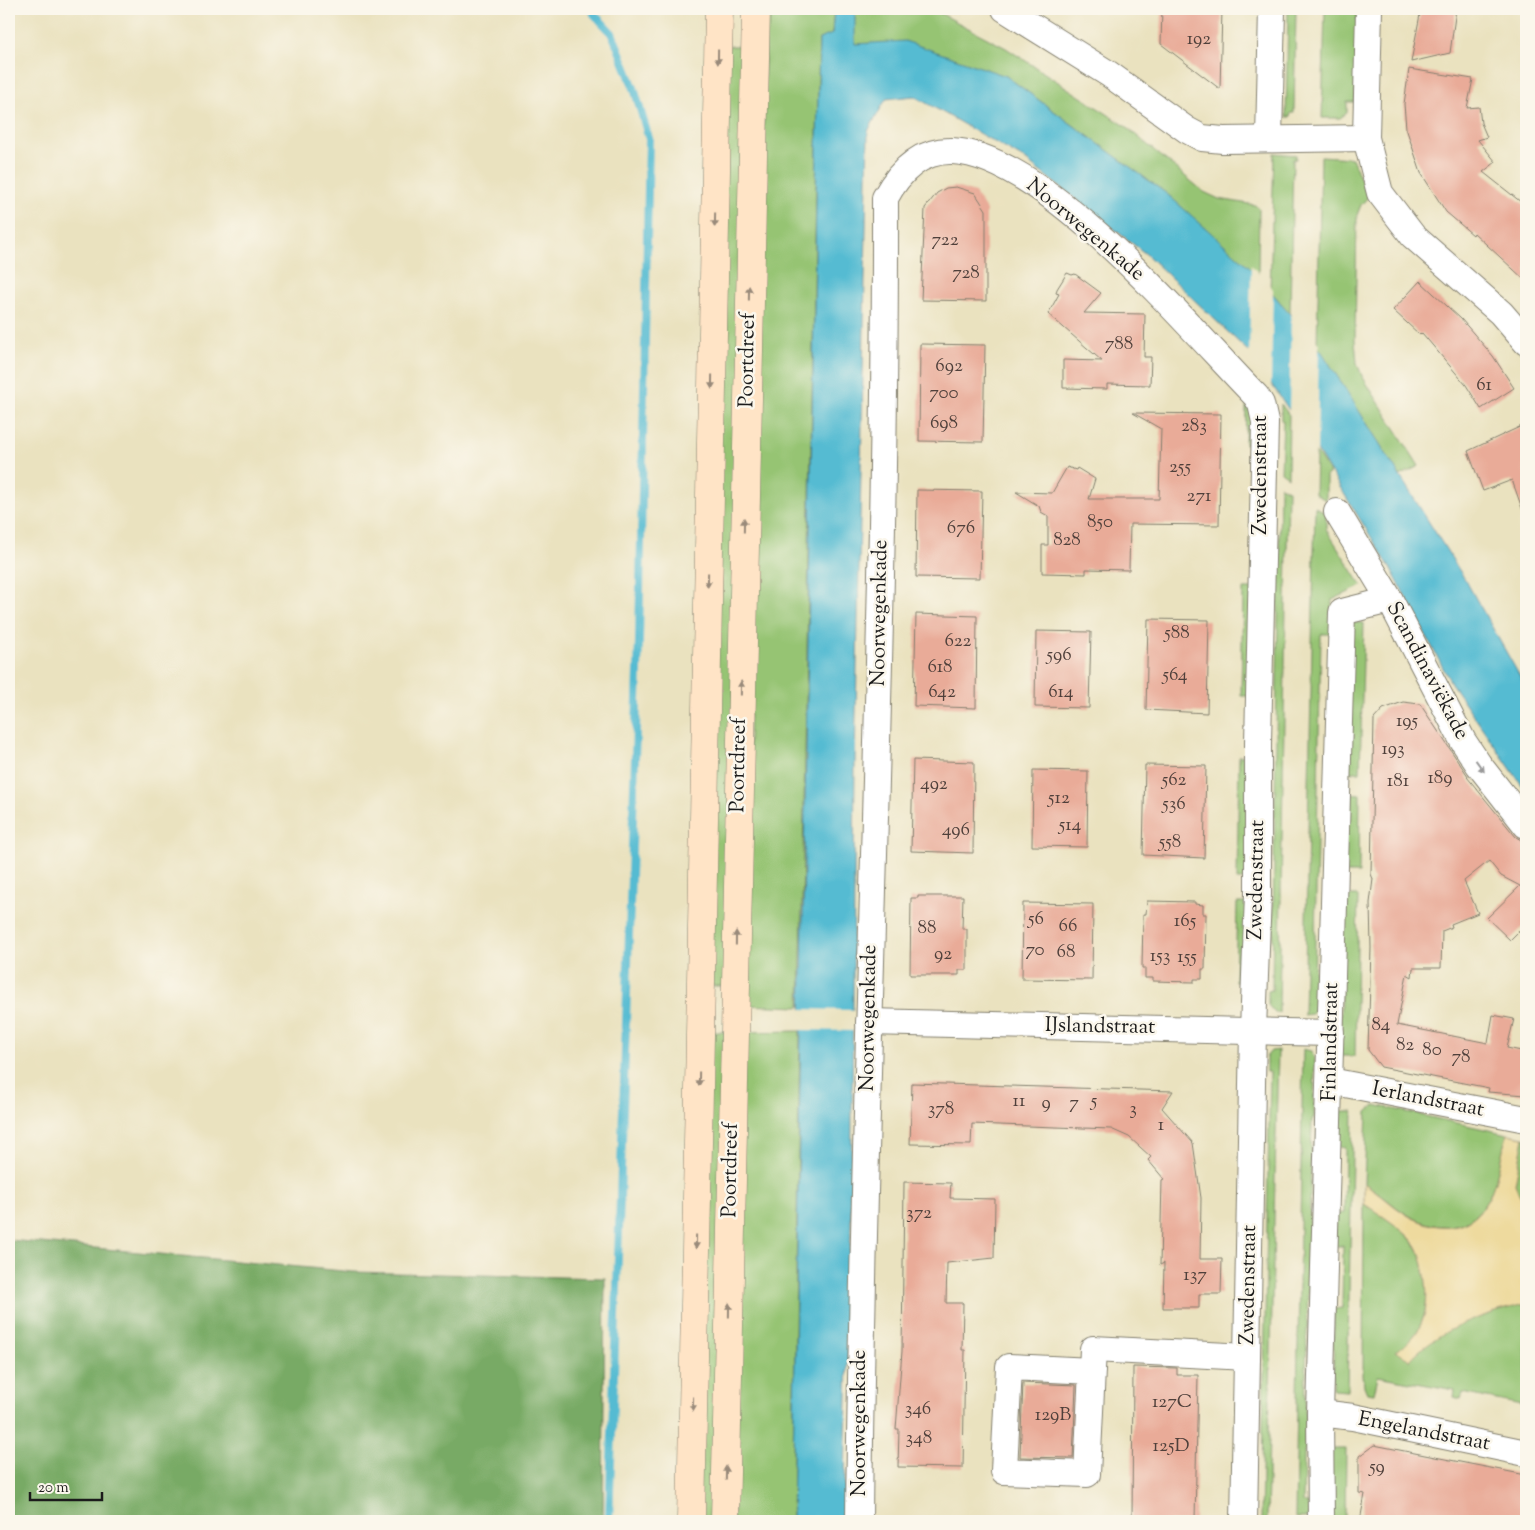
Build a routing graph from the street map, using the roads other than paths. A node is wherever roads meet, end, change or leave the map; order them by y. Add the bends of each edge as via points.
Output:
1 (719, 9) edge
2 (756, 9) edge
3 (1004, 9) edge
4 (1272, 9) edge
5 (1368, 9) edge
6 (1269, 138) junction
7 (1366, 138) junction
8 (1526, 342) edge
9 (1261, 404) joint
10 (1337, 512) dead end
11 (1390, 600) junction
12 (1526, 825) edge
13 (869, 1022) junction
14 (1253, 1030) junction
15 (1331, 1033) junction
16 (1330, 1081) junction
17 (1526, 1119) edge
18 (1247, 1357) junction
19 (1092, 1370) junction
20 (1320, 1413) junction
21 (1526, 1453) edge
22 (691, 1521) edge
23 (725, 1521) edge
24 (860, 1521) edge
25 (1244, 1521) edge
26 (1320, 1521) edge

1 -> 22 main road, Poortdreef
23 -> 2 main road, Poortdreef
3 - 6 street via 1202,138
4 - 6 street
5 - 7 street
6 - 7 street
7 - 8 street via 1380,193 1413,236 1501,313
9 - 13 street, Noorwegenkade via 1123,258 1024,177 990,160 952,151 918,160 895,179 885,198 884,465
9 - 14 street, Zwedenstraat via 1265,422
10 - 11 street, Scandinaviëkade
11 -> 12 street, Scandinaviëkade via 1463,740
11 - 15 street, Finlandstraat via 1342,612
13 - 14 street, IJslandstraat
13 - 24 street, Noorwegenkade via 861,1307
14 - 15 street, IJslandstraat
14 - 18 street, Zwedenstraat
15 - 16 street, Finlandstraat
16 - 17 street, Ierlandstraat
16 - 20 street, Finlandstraat
18 - 19 street, Zwedenstraat via 1093,1349
18 - 25 street, Zwedenstraat
19 - 19 street, Zwedenstraat via 1009,1367 1004,1471 1087,1474
20 - 21 street, Engelandstraat
20 - 26 street, Finlandstraat

